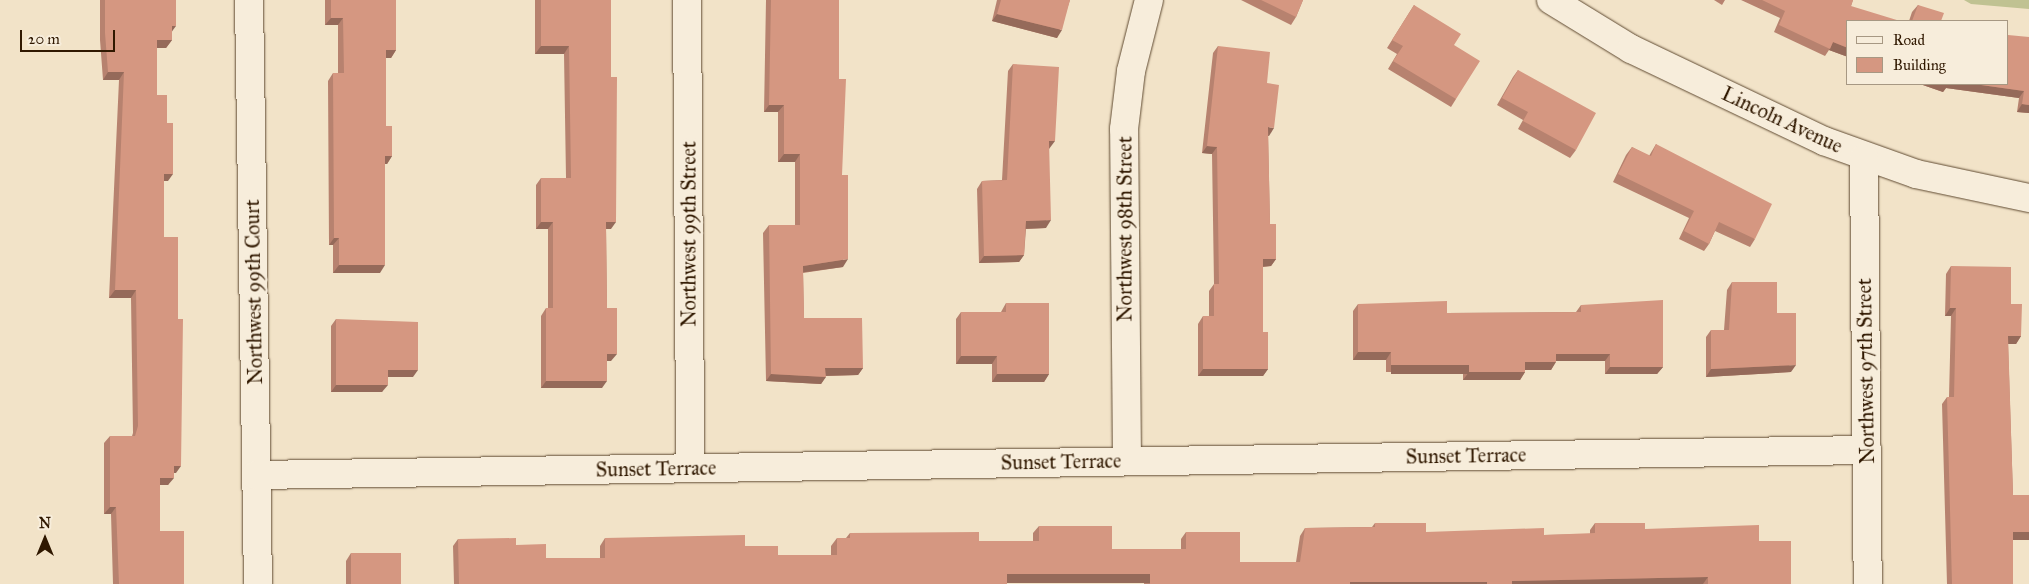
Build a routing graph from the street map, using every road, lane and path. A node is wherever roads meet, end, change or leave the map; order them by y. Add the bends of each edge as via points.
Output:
1 (250, 0) edge
2 (687, 0) edge
3 (1149, 0) edge
4 (1551, 0) edge
5 (1864, 158) junction
6 (2029, 198) edge
7 (1867, 450) junction
8 (1127, 462) junction
9 (690, 468) junction
10 (256, 475) junction
11 (258, 584) edge
12 (1868, 584) edge

1 - 10 street, Northwest 99th Court
2 - 9 street, Northwest 99th Street
3 - 8 street, Northwest 98th Street via 1131,71 1124,129
4 - 5 street, Lincoln Avenue via 1631,49
5 - 6 street, Lincoln Avenue via 1916,174
5 - 7 street, Northwest 97th Street
7 - 8 street, Sunset Terrace
7 - 12 street, Northwest 97th Street
8 - 9 street, Sunset Terrace
9 - 10 street, Sunset Terrace
10 - 11 street, Northwest 99th Court

